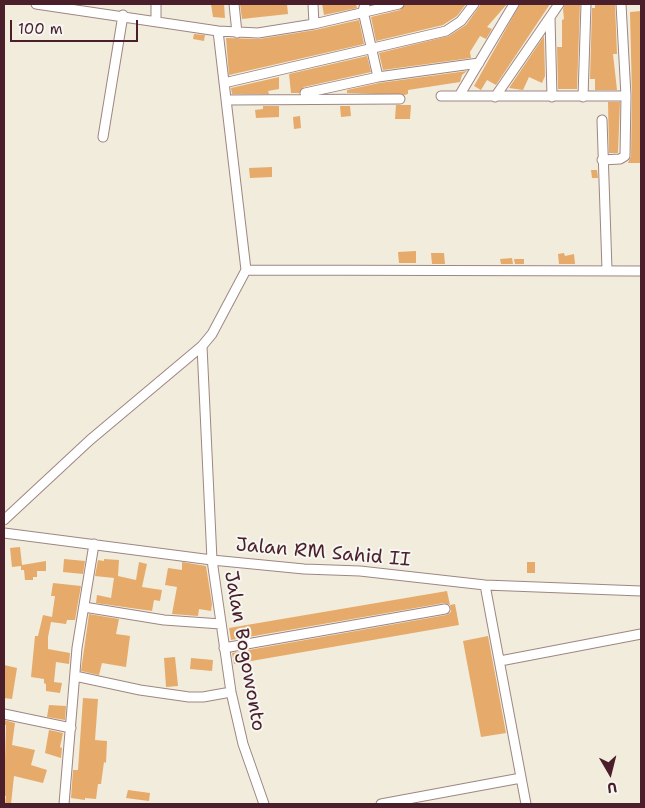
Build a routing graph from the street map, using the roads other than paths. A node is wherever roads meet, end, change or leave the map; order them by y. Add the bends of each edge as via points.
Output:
1 (36, 4) edge
2 (156, 4) edge
3 (234, 4) edge
4 (313, 4) edge
5 (399, 4) edge
6 (474, 4) edge
7 (514, 4) edge
8 (559, 4) edge
9 (586, 4) edge
10 (621, 4) edge
11 (364, 8) edge
12 (123, 15) junction
13 (550, 18) junction
14 (156, 20) junction
15 (314, 24) junction
16 (218, 31) junction
17 (237, 33) junction
18 (372, 48) junction
19 (479, 63) junction
20 (378, 77) junction
21 (224, 83) junction
22 (305, 93) dead end
23 (441, 96) dead end
24 (459, 96) junction
25 (626, 96) junction
26 (495, 97) junction
27 (552, 97) junction
28 (583, 98) junction
29 (400, 99) dead end
30 (226, 100) junction
31 (602, 120) dead end
32 (102, 137) dead end
33 (602, 160) junction
34 (246, 270) junction
35 (607, 270) junction
36 (641, 271) edge
37 (202, 346) junction
38 (4, 520) edge
39 (4, 533) edge
40 (94, 544) junction
41 (212, 560) junction
42 (485, 585) junction
43 (641, 591) edge
44 (84, 607) junction
45 (445, 609) dead end
46 (221, 624) junction
47 (641, 634) edge
48 (224, 648) junction
49 (500, 661) junction
50 (75, 676) junction
51 (230, 692) junction
52 (4, 714) edge
53 (70, 728) junction
54 (521, 778) junction
55 (64, 804) edge
56 (264, 804) edge
57 (381, 804) edge
58 (526, 804) edge

1 - 12 street
2 - 14 street
3 - 17 street
4 - 15 street
5 - 11 street
6 - 18 street via 461,21 446,31
7 - 19 street
8 - 13 street
9 - 28 street
10 - 25 street
11 - 15 street
11 - 18 street
12 - 14 street
12 - 32 street
13 - 26 street
13 - 27 street
14 - 16 street
15 - 17 street
16 - 17 street
16 - 21 street
18 - 20 street
18 - 21 street
19 - 20 street
19 - 24 street
20 - 22 street
21 - 30 street
23 - 24 street
24 - 26 street
25 - 28 street
25 - 33 street via 625,156
26 - 27 street
27 - 28 street
29 - 30 street
30 - 34 street
31 - 33 street
33 - 35 street
34 - 35 street
34 - 37 street via 216,328
35 - 36 street
37 - 38 street via 90,440
37 - 41 street, Jalan Bogowonto
39 - 40 street, Jalan RM Sahid II
40 - 41 street, Jalan RM Sahid II
40 - 44 street
41 - 42 street, Jalan RM Sahid II via 360,571
41 - 46 street, Jalan Bogowonto
42 - 43 street, Jalan RM Sahid II
42 - 49 street
44 - 46 street via 164,620
44 - 50 street
45 - 48 street
46 - 48 street, Jalan Bogowonto
47 - 49 street
48 - 51 street, Jalan Bogowonto
49 - 54 street
50 - 51 street via 189,697
50 - 53 street
51 - 56 street, Jalan Bogowonto via 243,744
52 - 53 street
53 - 55 street
54 - 57 street
54 - 58 street

